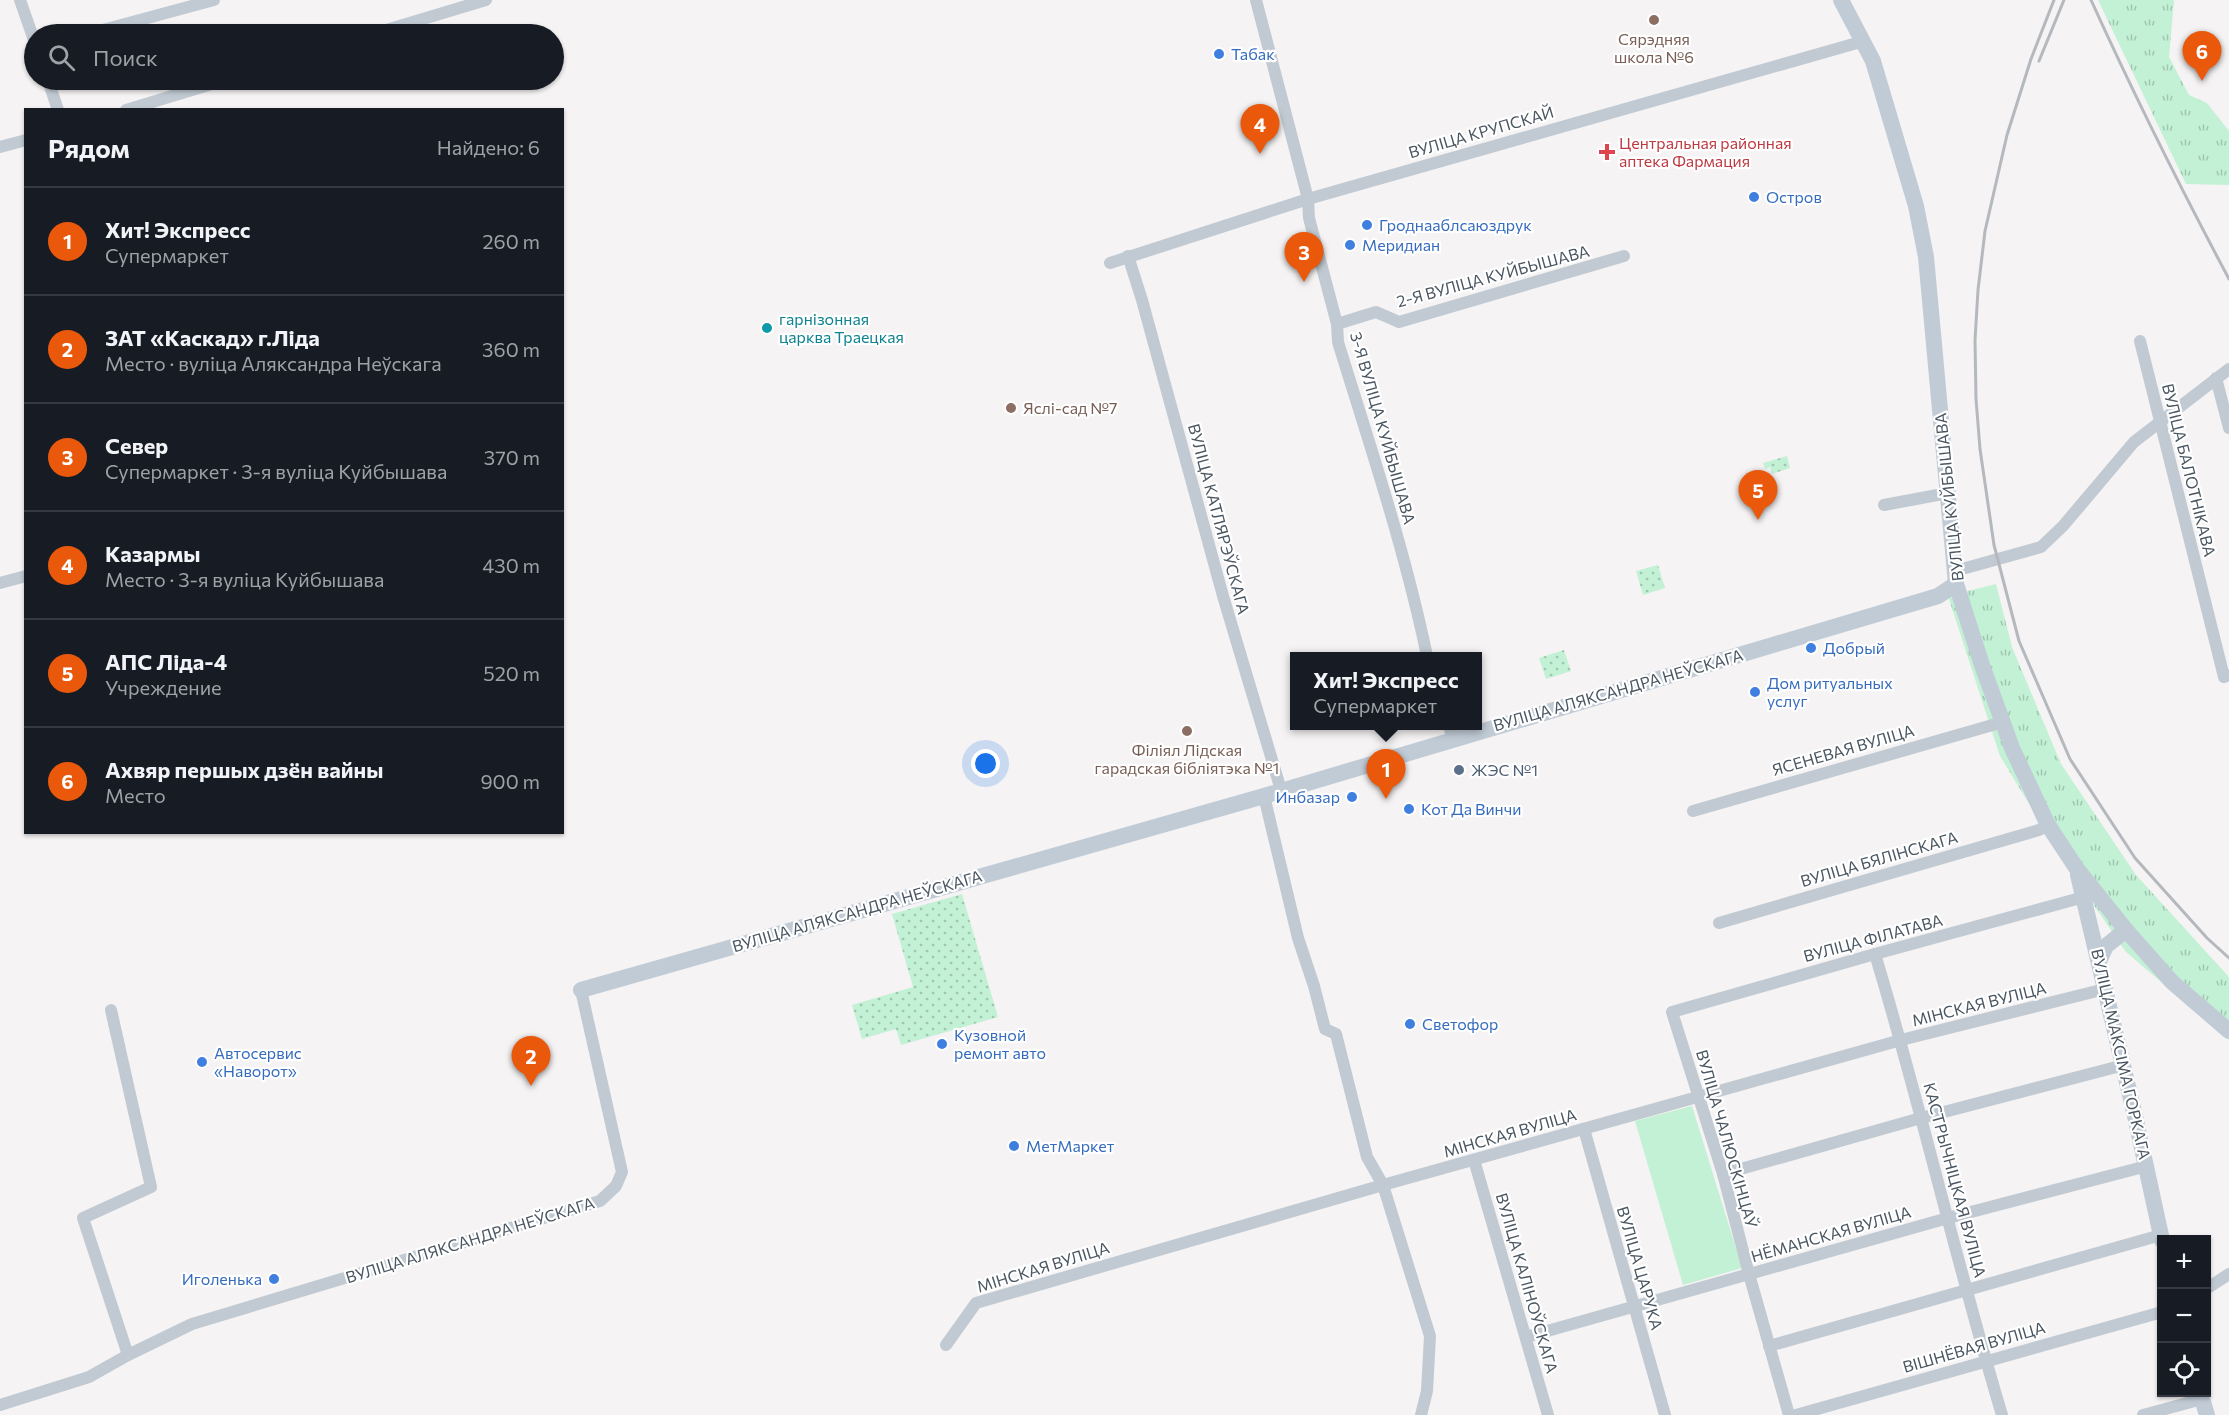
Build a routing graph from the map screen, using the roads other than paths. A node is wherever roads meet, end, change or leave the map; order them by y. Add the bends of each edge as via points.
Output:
1 (20, 0) edge
2 (214, 0) edge
3 (486, 0) edge
4 (1256, 0) edge
5 (1841, 0) edge
6 (28, 24) edge
7 (125, 24) edge
8 (406, 24) edge
9 (1864, 41) junction
10 (51, 90) edge
11 (192, 90) edge
12 (57, 108) edge
13 (133, 108) edge
14 (24, 141) edge
15 (0, 147) edge
16 (1308, 199) junction
17 (1128, 256) junction
18 (1624, 256) dead end
19 (1110, 263) dead end
20 (1337, 324) junction
21 (2140, 341) dead end
22 (2229, 369) edge
23 (2216, 378) junction
24 (2160, 423) junction
25 (2229, 428) edge
26 (1948, 493) junction
27 (1884, 505) dead end
28 (24, 577) edge
29 (1956, 578) junction
30 (0, 583) edge
31 (1426, 652) edge
32 (2226, 676) edge
33 (2003, 722) junction
34 (1482, 723) edge
35 (1451, 732) edge
36 (1281, 790) junction
37 (1264, 796) junction
38 (1693, 811) dead end
39 (2048, 825) junction
40 (2077, 868) junction
41 (2084, 897) junction
42 (1719, 923) dead end
43 (2126, 930) junction
44 (1875, 954) junction
45 (2099, 961) junction
46 (2105, 989) junction
47 (581, 990) joint
48 (111, 1010) dead end
49 (1672, 1012) joint
50 (2229, 1031) edge
51 (1901, 1040) junction
52 (2124, 1065) junction
53 (1699, 1097) junction
54 (1921, 1118) junction
55 (1584, 1129) junction
56 (1474, 1160) junction
57 (2147, 1166) junction
58 (1723, 1174) junction
59 (1383, 1185) junction
60 (1948, 1218) junction
61 (2161, 1235) edge
62 (2157, 1238) edge
63 (1749, 1274) junction
64 (2229, 1274) edge
65 (2211, 1286) edge
66 (1967, 1290) junction
67 (1633, 1307) junction
68 (2157, 1313) edge
69 (1526, 1338) junction
70 (946, 1345) dead end
71 (1770, 1346) junction
72 (128, 1355) junction
73 (1986, 1360) junction
74 (2203, 1402) edge
75 (0, 1406) edge
76 (1421, 1415) edge
77 (1548, 1415) edge
78 (1665, 1415) edge
79 (1789, 1415) edge
80 (1796, 1415) edge
81 (2002, 1415) edge
82 (2143, 1415) edge

1 - 6 street
2 - 7 street
3 - 8 street
4 - 16 street, 3-Я ВУЛІЦА КУЙБЫШАВА
5 - 9 street, ВУЛІЦА КУЙБЫШАВА
9 - 16 street, ВУЛІЦА КРУПСКАЙ
9 - 26 street, ВУЛІЦА КУЙБЫШАВА via 1916,206 1926,257
10 - 12 street
11 - 13 street
14 - 15 street
16 - 17 street, ВУЛІЦА КРУПСКАЙ
16 - 20 street, 3-Я ВУЛІЦА КУЙБЫШАВА via 1309,218
17 - 19 street, ВУЛІЦА КРУПСКАЙ
17 - 36 street, ВУЛІЦА КАТЛЯРЭЎСКАГА via 1222,596
18 - 20 street, 2-Я ВУЛІЦА КУЙБЫШАВА via 1399,322 1376,312
20 - 31 street, 3-Я ВУЛІЦА КУЙБЫШАВА via 1338,342 1395,529
21 - 24 street, ВУЛІЦА БАЛОТНІКАВА
22 - 23 street, ВУЛІЦА АЛЯКСАНДРА НЕЎСКАГА
23 - 24 street, ВУЛІЦА АЛЯКСАНДРА НЕЎСКАГА
23 - 25 street
24 - 29 street, ВУЛІЦА АЛЯКСАНДРА НЕЎСКАГА via 2134,442 2041,547
24 - 32 street, ВУЛІЦА БАЛОТНІКАВА
26 - 27 street
26 - 29 street, ВУЛІЦА КУЙБЫШАВА
28 - 30 street
29 - 33 street, ВУЛІЦА КУЙБЫШАВА
29 - 34 street, ВУЛІЦА АЛЯКСАНДРА НЕЎСКАГА via 1938,596
33 - 38 street, ЯСЕНЕВАЯ ВУЛІЦА
33 - 39 street, ВУЛІЦА КУЙБЫШАВА
35 - 36 street, ВУЛІЦА АЛЯКСАНДРА НЕЎСКАГА
36 - 37 street, ВУЛІЦА АЛЯКСАНДРА НЕЎСКАГА
37 - 47 street, ВУЛІЦА АЛЯКСАНДРА НЕЎСКАГА
37 - 59 street via 1298,938 1325,1029 1336,1034 1367,1157
39 - 40 street, ВУЛІЦА КУЙБЫШАВА
39 - 42 street, ВУЛІЦА БЯЛІНСКАГА
40 - 41 street, ВУЛІЦА МАКСІМА ГОРКАГА
40 - 43 street, ВУЛІЦА КУЙБЫШАВА
41 - 44 street, ВУЛІЦА ФІЛАТАВА
41 - 45 street, ВУЛІЦА МАКСІМА ГОРКАГА
43 - 45 street via 2106,945
43 - 50 street, ВУЛІЦА КУЙБЫШАВА via 2172,982
44 - 49 street, ВУЛІЦА ФІЛАТАВА
44 - 51 street, КАСТРЫЧНІЦКАЯ ВУЛІЦА
45 - 46 street, ВУЛІЦА МАКСІМА ГОРКАГА
46 - 51 street, МІНСКАЯ ВУЛІЦА
46 - 52 street, ВУЛІЦА МАКСІМА ГОРКАГА
47 - 72 street, ВУЛІЦА АЛЯКСАНДРА НЕЎСКАГА via 622,1172 616,1186 600,1201 192,1324
48 - 72 street via 151,1187 83,1218
49 - 53 street, ВУЛІЦА ЧАЛЮСКІНЦАЎ
51 - 53 street, МІНСКАЯ ВУЛІЦА
51 - 54 street, КАСТРЫЧНІЦКАЯ ВУЛІЦА
52 - 54 street
52 - 57 street, ВУЛІЦА МАКСІМА ГОРКАГА
53 - 55 street, МІНСКАЯ ВУЛІЦА
53 - 58 street, ВУЛІЦА ЧАЛЮСКІНЦАЎ
54 - 58 street
54 - 60 street, КАСТРЫЧНІЦКАЯ ВУЛІЦА
55 - 56 street, МІНСКАЯ ВУЛІЦА
55 - 67 street, ВУЛІЦА ЦАРУКА
56 - 59 street, МІНСКАЯ ВУЛІЦА
56 - 69 street, ВУЛІЦА КАЛІНОЎСКАГА
57 - 60 street, НЁМАНСКАЯ ВУЛІЦА
57 - 61 street, ВУЛІЦА МАКСІМА ГОРКАГА
58 - 63 street, ВУЛІЦА ЧАЛЮСКІНЦАЎ
59 - 70 street, МІНСКАЯ ВУЛІЦА via 976,1303
59 - 76 street via 1430,1336 1427,1391
60 - 63 street, НЁМАНСКАЯ ВУЛІЦА
60 - 66 street, КАСТРЫЧНІЦКАЯ ВУЛІЦА
62 - 66 street
63 - 67 street, НЁМАНСКАЯ ВУЛІЦА
63 - 71 street, ВУЛІЦА ЧАЛЮСКІНЦАЎ
64 - 65 street
66 - 71 street
66 - 73 street, КАСТРЫЧНІЦКАЯ ВУЛІЦА
67 - 69 street, НЁМАНСКАЯ ВУЛІЦА
67 - 78 street, ВУЛІЦА ЦАРУКА
68 - 73 street, ВІШНЁВАЯ ВУЛІЦА
69 - 77 street, ВУЛІЦА КАЛІНОЎСКАГА
71 - 79 street, ВУЛІЦА ЧАЛЮСКІНЦАЎ
72 - 75 street, ВУЛІЦА АЛЯКСАНДРА НЕЎСКАГА via 89,1377
73 - 80 street, ВІШНЁВАЯ ВУЛІЦА
73 - 81 street, КАСТРЫЧНІЦКАЯ ВУЛІЦА
74 - 82 street

